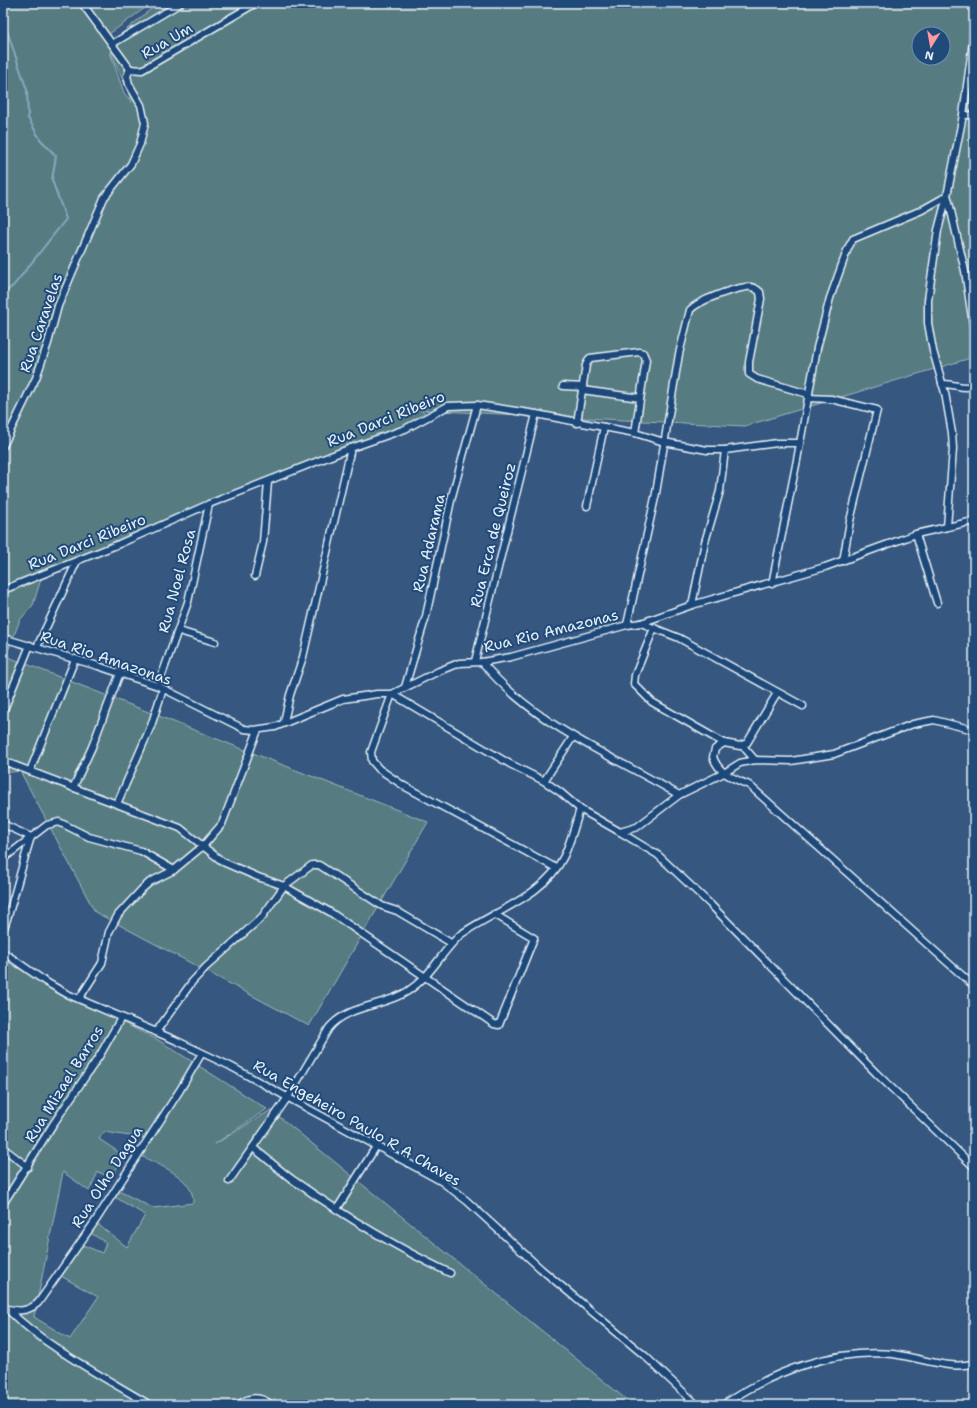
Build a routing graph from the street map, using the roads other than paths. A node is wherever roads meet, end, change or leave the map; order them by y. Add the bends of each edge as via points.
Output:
1 (82, 3) edge
2 (181, 3) edge
3 (256, 3) edge
4 (974, 34) edge
5 (112, 44) junction
6 (130, 69) junction
7 (963, 115) junction
8 (974, 115) edge
9 (947, 196) junction
10 (974, 331) edge
11 (942, 384) junction
12 (563, 386) dead end
13 (974, 386) edge
14 (583, 389) junction
15 (808, 396) junction
16 (640, 398) junction
17 (477, 405) junction
18 (536, 414) junction
19 (577, 422) junction
20 (604, 428) junction
21 (634, 433) junction
22 (664, 442) junction
23 (799, 444) junction
24 (3, 446) edge
25 (351, 448) junction
26 (725, 450) junction
27 (268, 482) junction
28 (210, 504) junction
29 (587, 506) dead end
30 (974, 521) edge
31 (947, 527) junction
32 (916, 534) junction
33 (76, 561) junction
34 (843, 561) junction
35 (255, 576) dead end
36 (772, 584) junction
37 (3, 590) edge
38 (937, 603) dead end
39 (692, 605) junction
40 (641, 623) junction
41 (627, 625) junction
42 (654, 628) junction
43 (179, 631) junction
44 (3, 638) edge
45 (215, 642) dead end
46 (30, 645) junction
47 (37, 647) junction
48 (74, 658) junction
49 (475, 661) junction
50 (482, 662) junction
51 (120, 673) junction
52 (405, 687) junction
53 (160, 688) junction
54 (777, 693) junction
55 (392, 694) junction
56 (803, 706) dead end
57 (3, 712) edge
58 (284, 722) junction
59 (258, 730) junction
60 (974, 730) edge
61 (573, 736) junction
62 (724, 743) junction
63 (742, 745) junction
64 (755, 760) junction
65 (3, 761) edge
66 (30, 771) junction
67 (724, 773) junction
68 (544, 781) junction
69 (73, 788) junction
70 (679, 795) junction
71 (117, 804) junction
72 (580, 809) junction
73 (3, 824) edge
74 (620, 832) junction
75 (31, 837) junction
76 (203, 846) junction
77 (3, 859) edge
78 (556, 868) junction
79 (174, 870) junction
80 (284, 886) junction
81 (494, 914) junction
82 (3, 931) edge
83 (451, 943) junction
84 (3, 952) edge
85 (426, 977) junction
86 (974, 986) edge
87 (79, 999) junction
88 (121, 1018) junction
89 (156, 1032) junction
90 (202, 1053) junction
91 (288, 1097) junction
92 (377, 1145) junction
93 (3, 1148) edge
94 (252, 1148) junction
95 (28, 1167) junction
96 (974, 1167) edge
97 (229, 1181) dead end
98 (4, 1201) edge
99 (336, 1209) junction
100 (450, 1273) dead end
101 (5, 1309) edge
102 (974, 1363) edge
103 (150, 1405) edge
104 (238, 1405) edge
105 (272, 1405) edge
106 (697, 1405) edge
107 (723, 1405) edge

1 - 5 street
2 - 5 street
3 - 6 street, Rua Um via 142,70
4 - 7 street
5 - 6 street
6 - 24 street, Rua Caravelas via 127,76 141,105 144,131 135,156 104,198 58,306 43,361
7 - 8 street
7 - 9 street
9 - 10 street via 965,271
9 - 11 street via 938,230 928,300 928,323 935,364
9 - 15 street via 922,210 853,239 830,298
11 - 13 street via 963,388
11 - 31 street via 951,419 953,449
12 - 14 street
14 - 16 street
14 - 16 street via 586,366 590,358 639,352 643,353 646,360
14 - 19 street
15 - 22 street via 756,379 749,374 761,299 756,288 746,287 708,299 694,305 690,310 679,354
15 - 23 street
15 - 34 street via 877,410
16 - 21 street
17 - 18 street, Rua Darci Ribeiro
17 - 25 street, Rua Darci Ribeiro via 448,406 405,429
17 - 52 street, Rua Adarama via 452,496 426,616
18 - 19 street, Rua Darci Ribeiro
18 - 49 street, Rua Erca de Queiroz
19 - 20 street, Rua Darci Ribeiro
20 - 21 street, Rua Darci Ribeiro
20 - 29 street
21 - 22 street, Rua Darci Ribeiro
22 - 26 street, Rua Darci Ribeiro via 707,450
22 - 41 street via 656,492
23 - 26 street, Rua Darci Ribeiro via 777,443
23 - 36 street
25 - 27 street, Rua Darci Ribeiro
25 - 58 street via 303,657 290,694
26 - 39 street via 720,491 705,542
27 - 28 street, Rua Darci Ribeiro
27 - 35 street via 263,542
28 - 33 street, Rua Darci Ribeiro
28 - 43 street, Rua Noel Rosa
30 - 31 street, Rua Rio Amazonas
31 - 32 street, Rua Rio Amazonas
32 - 34 street, Rua Rio Amazonas
32 - 38 street
33 - 37 street, Rua Darci Ribeiro
33 - 47 street
34 - 36 street, Rua Rio Amazonas
36 - 39 street, Rua Rio Amazonas
39 - 40 street, Rua Rio Amazonas
40 - 41 street, Rua Rio Amazonas
40 - 42 street
41 - 50 street, Rua Rio Amazonas via 511,657
42 - 54 street via 679,638
42 - 62 street via 635,675 634,684 652,702
43 - 45 street
43 - 53 street, Rua Noel Rosa
44 - 46 street, Rua Rio Amazonas
46 - 47 street, Rua Rio Amazonas
46 - 57 street
47 - 48 street, Rua Rio Amazonas
48 - 51 street, Rua Rio Amazonas
48 - 66 street
49 - 50 street, Rua Rio Amazonas
49 - 52 street, Rua Rio Amazonas via 449,667
50 - 61 street via 494,677 518,698
51 - 53 street, Rua Rio Amazonas
51 - 69 street via 92,747
52 - 55 street, Rua Rio Amazonas
53 - 59 street, Rua Rio Amazonas via 244,729
53 - 71 street, Rua Noel Rosa via 153,720
54 - 56 street
54 - 63 street via 747,743
55 - 58 street, Rua Rio Amazonas via 366,695 343,700
55 - 68 street
55 - 78 street via 371,752 372,761 379,769 404,786
58 - 59 street, Rua Rio Amazonas via 275,727
59 - 76 street via 227,814
60 - 64 street via 934,720 913,724 834,754 791,761
61 - 68 street
61 - 70 street
62 - 63 street
62 - 67 street via 715,749 713,757
63 - 64 street
64 - 67 street via 740,763
65 - 66 street
66 - 69 street
67 - 70 street
67 - 86 street via 749,785
68 - 72 street
69 - 71 street
70 - 74 street via 644,823
71 - 76 street via 180,828
72 - 74 street
72 - 78 street via 564,857
73 - 75 street
74 - 96 street via 658,855 710,904 876,1073
75 - 77 street
75 - 79 street via 47,825 59,822 89,837 141,851
75 - 82 street
76 - 79 street
76 - 80 street via 223,862
78 - 81 street via 534,891
79 - 87 street via 150,882 118,916 109,932 102,963
80 - 83 street via 312,865 319,865 382,906 397,911
80 - 85 street via 330,912
80 - 89 street via 262,917 218,955 192,982
81 - 83 street via 473,925
81 - 85 street via 534,938 499,1025
83 - 85 street
84 - 87 street, Rua Engeheiro Paulo R A Chaves via 46,982
85 - 91 street via 394,998 348,1013 335,1020
87 - 88 street, Rua Engeheiro Paulo R A Chaves
88 - 89 street, Rua Engeheiro Paulo R A Chaves
88 - 95 street, Rua Mizael Barros
89 - 90 street, Rua Engeheiro Paulo R A Chaves
90 - 91 street, Rua Engeheiro Paulo R A Chaves
90 - 101 street, Rua Olho Dagua via 96,1220 38,1303 28,1310
91 - 92 street, Rua Engeheiro Paulo R A Chaves
91 - 94 street
92 - 99 street
92 - 106 street, Rua Engeheiro Paulo R A Chaves via 454,1191 541,1269 645,1356
93 - 95 street
94 - 97 street
94 - 99 street
95 - 98 street, Rua Mizael Barros
99 - 100 street via 406,1252
101 - 103 street via 50,1344
102 - 107 street via 958,1366 887,1354 835,1356 784,1372
104 - 105 street via 257,1397

